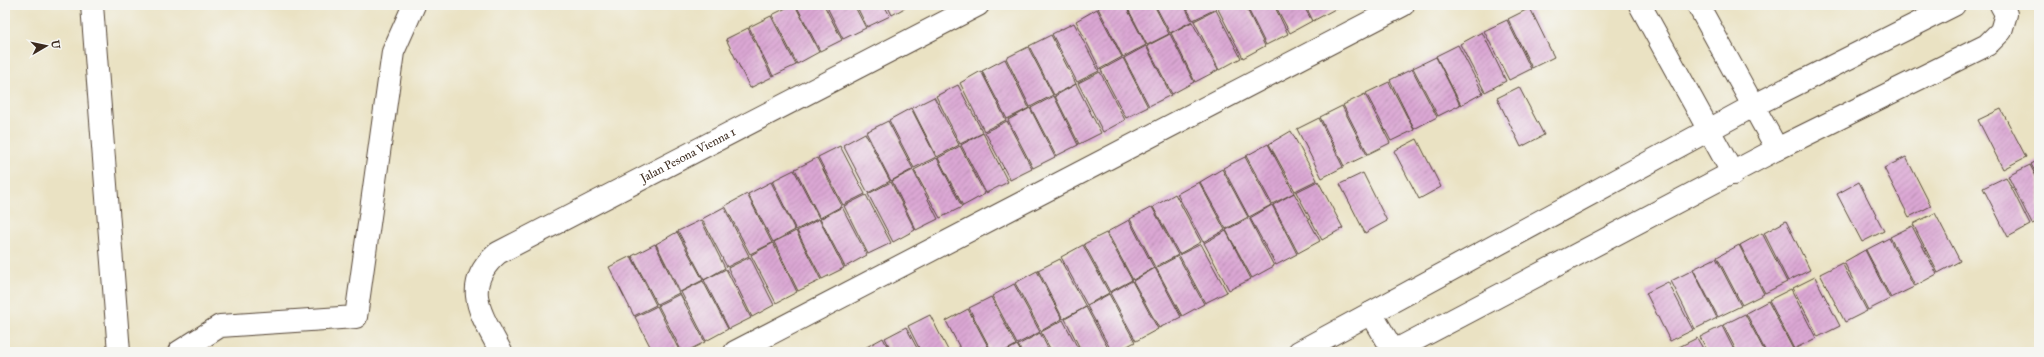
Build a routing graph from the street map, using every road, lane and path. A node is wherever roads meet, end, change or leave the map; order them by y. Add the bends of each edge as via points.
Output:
1 (92, 5) edge
2 (414, 5) edge
3 (978, 5) edge
4 (1403, 5) edge
5 (1640, 5) edge
6 (1698, 5) edge
7 (1954, 5) edge
8 (2001, 5) edge
9 (1753, 106) junction
10 (1710, 130) junction
11 (1777, 149) junction
12 (1733, 174) junction
13 (1371, 313) junction
14 (1329, 345) edge
15 (119, 352) edge
16 (179, 352) edge
17 (501, 352) edge
18 (735, 352) edge
19 (1300, 352) edge
20 (1393, 352) edge

1 - 15 street
2 - 16 street via 393,52 356,317 220,326
3 - 17 street, Jalan Pesona Vienna 1 via 498,253 485,264 477,281 477,297 482,315
4 - 18 street
5 - 10 street
6 - 9 street
7 - 9 street
8 - 11 street via 2006,14 2000,30 1987,45
9 - 10 street
9 - 11 street
10 - 12 street
10 - 13 street
11 - 12 street
12 - 20 street
13 - 14 street
13 - 20 street
14 - 19 street

